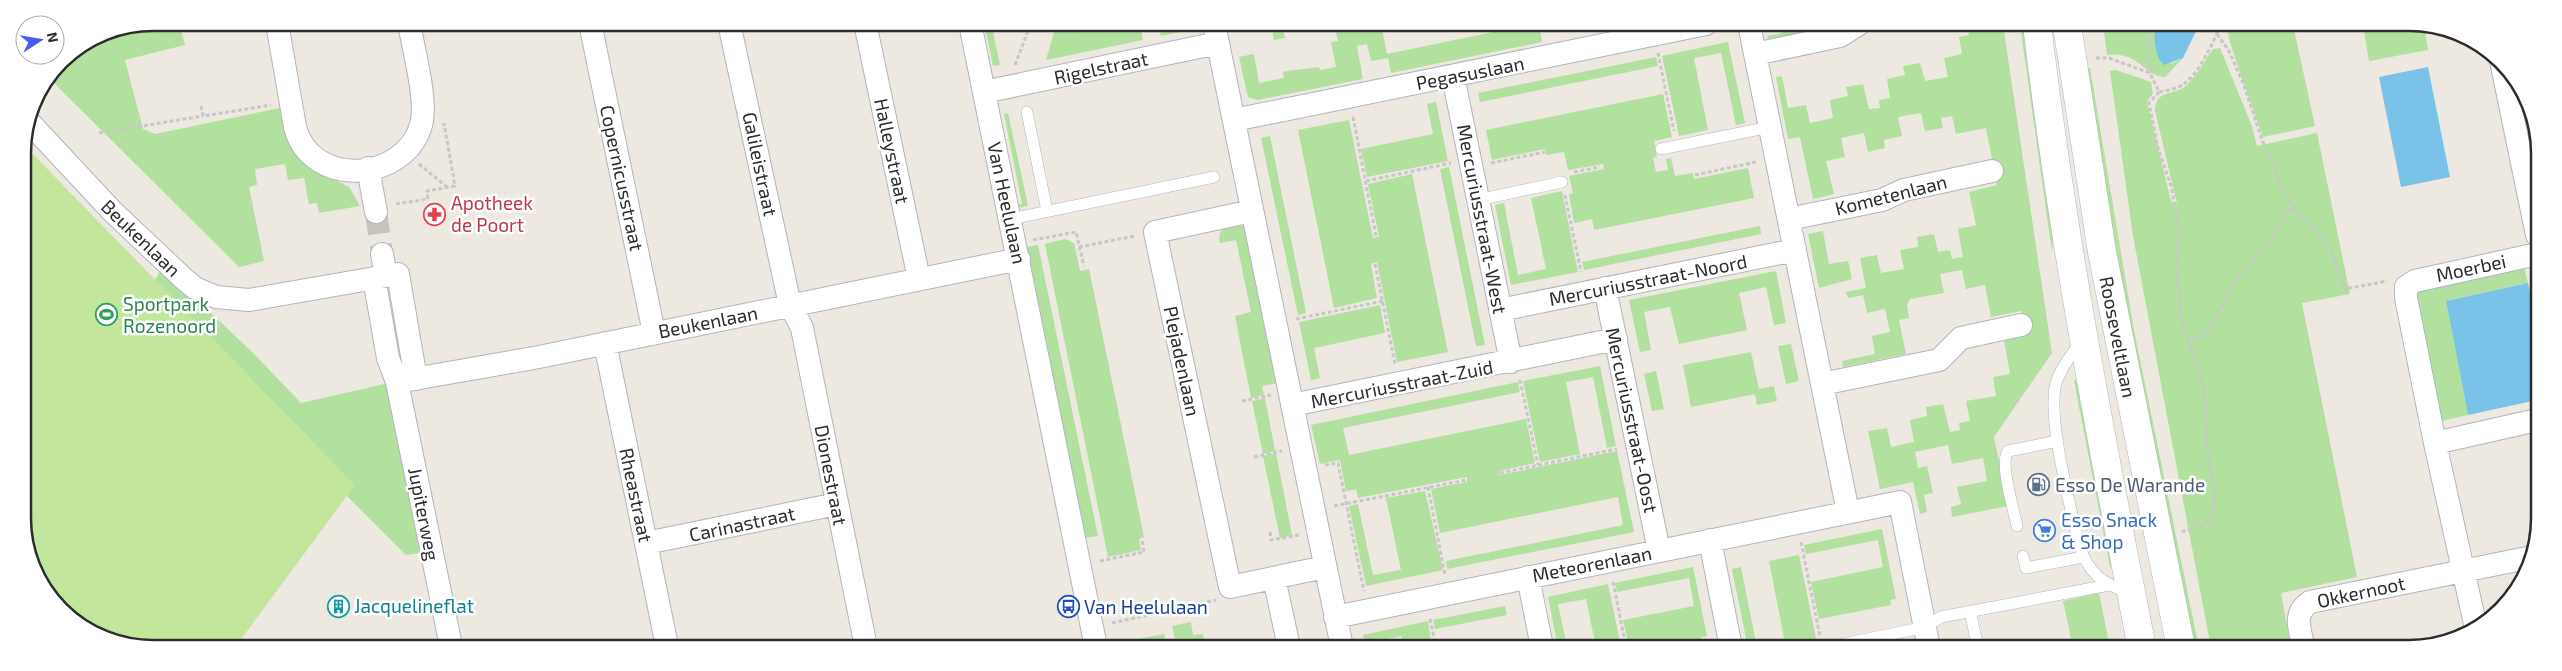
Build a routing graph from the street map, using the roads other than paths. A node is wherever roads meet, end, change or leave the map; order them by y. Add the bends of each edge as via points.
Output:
1 (278, 31) edge
2 (410, 31) edge
3 (592, 31) edge
4 (732, 31) edge
5 (867, 31) edge
6 (972, 31) edge
7 (1674, 31) edge
8 (1750, 31) edge
9 (1848, 31) edge
10 (2039, 31) edge
11 (2068, 31) edge
12 (1216, 34) edge
13 (1755, 54) junction
14 (1453, 76) junction
15 (2504, 77) edge
16 (984, 92) junction
17 (1027, 112) dead end
18 (1234, 120) junction
19 (34, 127) edge
20 (1770, 127) junction
21 (1661, 149) dead end
22 (368, 168) junction
23 (1992, 172) dead end
24 (1214, 178) dead end
25 (1562, 182) road end
26 (1478, 200) junction
27 (2531, 206) edge
28 (375, 210) tunnel mouth
29 (1047, 211) junction
30 (1252, 211) junction
31 (1010, 219) junction
32 (1789, 219) junction
33 (1795, 250) junction
34 (1017, 251) junction
35 (382, 254) tunnel mouth
36 (2531, 255) edge
37 (386, 276) junction
38 (919, 279) junction
39 (1595, 290) junction
40 (790, 305) junction
41 (1500, 310) junction
42 (2021, 325) dead end
43 (654, 333) junction
44 (2083, 337) junction
45 (1616, 339) junction
46 (605, 343) junction
47 (1514, 362) junction
48 (407, 380) junction
49 (1822, 384) junction
50 (1291, 398) junction
51 (2531, 421) edge
52 (2058, 441) junction
53 (2435, 442) junction
54 (838, 504) junction
55 (1848, 512) junction
56 (2017, 526) dead end
57 (1710, 540) junction
58 (646, 544) junction
59 (1659, 551) junction
60 (2023, 556) dead end
61 (2083, 557) junction
62 (2523, 559) edge
63 (1325, 567) junction
64 (2462, 570) junction
65 (1528, 577) junction
66 (1274, 578) junction
67 (2120, 590) junction
68 (1970, 611) junction
69 (1335, 616) junction
70 (2474, 620) edge
71 (1094, 637) edge
72 (1927, 637) edge
73 (1287, 639) edge
74 (1340, 639) edge
75 (1540, 639) edge
76 (1730, 639) edge
77 (1905, 639) edge
78 (1976, 639) edge
79 (2139, 639) edge
80 (2178, 639) edge
81 (2302, 639) edge
82 (450, 640) edge
83 (666, 640) edge
84 (865, 640) edge

1 - 22 street via 297,134 304,146 314,158 328,166 344,170
2 - 22 street via 422,123 414,142 405,152 392,162
3 - 43 street, Copernicusstraat
4 - 40 street, Galileistraat
5 - 38 street, Halleystraat
6 - 16 street, Van Heelulaan
7 - 14 street, Pegasuslaan
8 - 13 street
9 - 13 street via 1840,36
10 - 44 main road, Rooseveltlaan
11 - 80 main road, Rooseveltlaan via 2102,252
12 - 16 street, Rigelstraat
12 - 18 street
13 - 20 street
14 - 18 street, Pegasuslaan
14 - 26 street, Mercuriusstraat-West
15 - 27 street
16 - 31 street, Van Heelulaan
17 - 29 lane
18 - 30 street
19 - 37 street, Beukenlaan via 149,247 206,294 226,300 249,300
20 - 21 lane
20 - 32 street
22 - 28 street
23 - 32 street, Kometenlaan
24 - 29 lane
25 - 26 lane
26 - 41 street, Mercuriusstraat-West
29 - 31 lane
30 - 50 street
30 - 66 street, Plejadenlaan via 1155,232 1230,587
31 - 34 street, Van Heelulaan
32 - 33 street
33 - 39 street, Mercuriusstraat-Noord
33 - 49 street
34 - 38 street, Beukenlaan
34 - 71 street, Van Heelulaan
35 - 37 street, Jupiterweg
36 - 53 street, Moerbei via 2415,280 2406,286
37 - 48 street, Jupiterweg via 388,358
38 - 40 street, Beukenlaan
39 - 41 street, Mercuriusstraat-Noord
39 - 45 street, Mercuriusstraat-Oost
40 - 43 street, Beukenlaan
40 - 54 street, Dionestraat via 802,328
41 - 47 street, Mercuriusstraat-West
42 - 49 street via 1961,338 1939,360
43 - 46 street, Beukenlaan
44 - 52 lane via 2057,380 2053,396
44 - 67 main road, Rooseveltlaan
45 - 47 street, Mercuriusstraat-Zuid
45 - 59 street, Mercuriusstraat-Oost
46 - 48 street, Beukenlaan
46 - 58 street, Rheastraat
47 - 50 street, Mercuriusstraat-Zuid via 1399,384
48 - 82 street, Jupiterweg
49 - 55 street
50 - 63 street
51 - 53 street
52 - 56 lane via 2008,451 2005,455
52 - 61 lane
53 - 64 street
54 - 58 street, Carinastraat
54 - 84 street, Dionestraat
55 - 57 street, Meteorenlaan
55 - 72 street, Meteorenlaan via 1900,502
57 - 59 street, Meteorenlaan
57 - 76 street
58 - 83 street, Rheastraat
59 - 65 street, Meteorenlaan
60 - 61 lane via 2026,568
61 - 67 lane via 2094,575
62 - 64 street
63 - 66 street
63 - 69 street
64 - 70 street
64 - 81 street, Okkernoot via 2310,602 2301,608 2297,617
65 - 69 street, Meteorenlaan
65 - 75 street
66 - 73 street
67 - 68 lane
67 - 79 main road, Rooseveltlaan
68 - 72 lane via 1941,617
68 - 78 lane
69 - 74 street
72 - 77 lane

